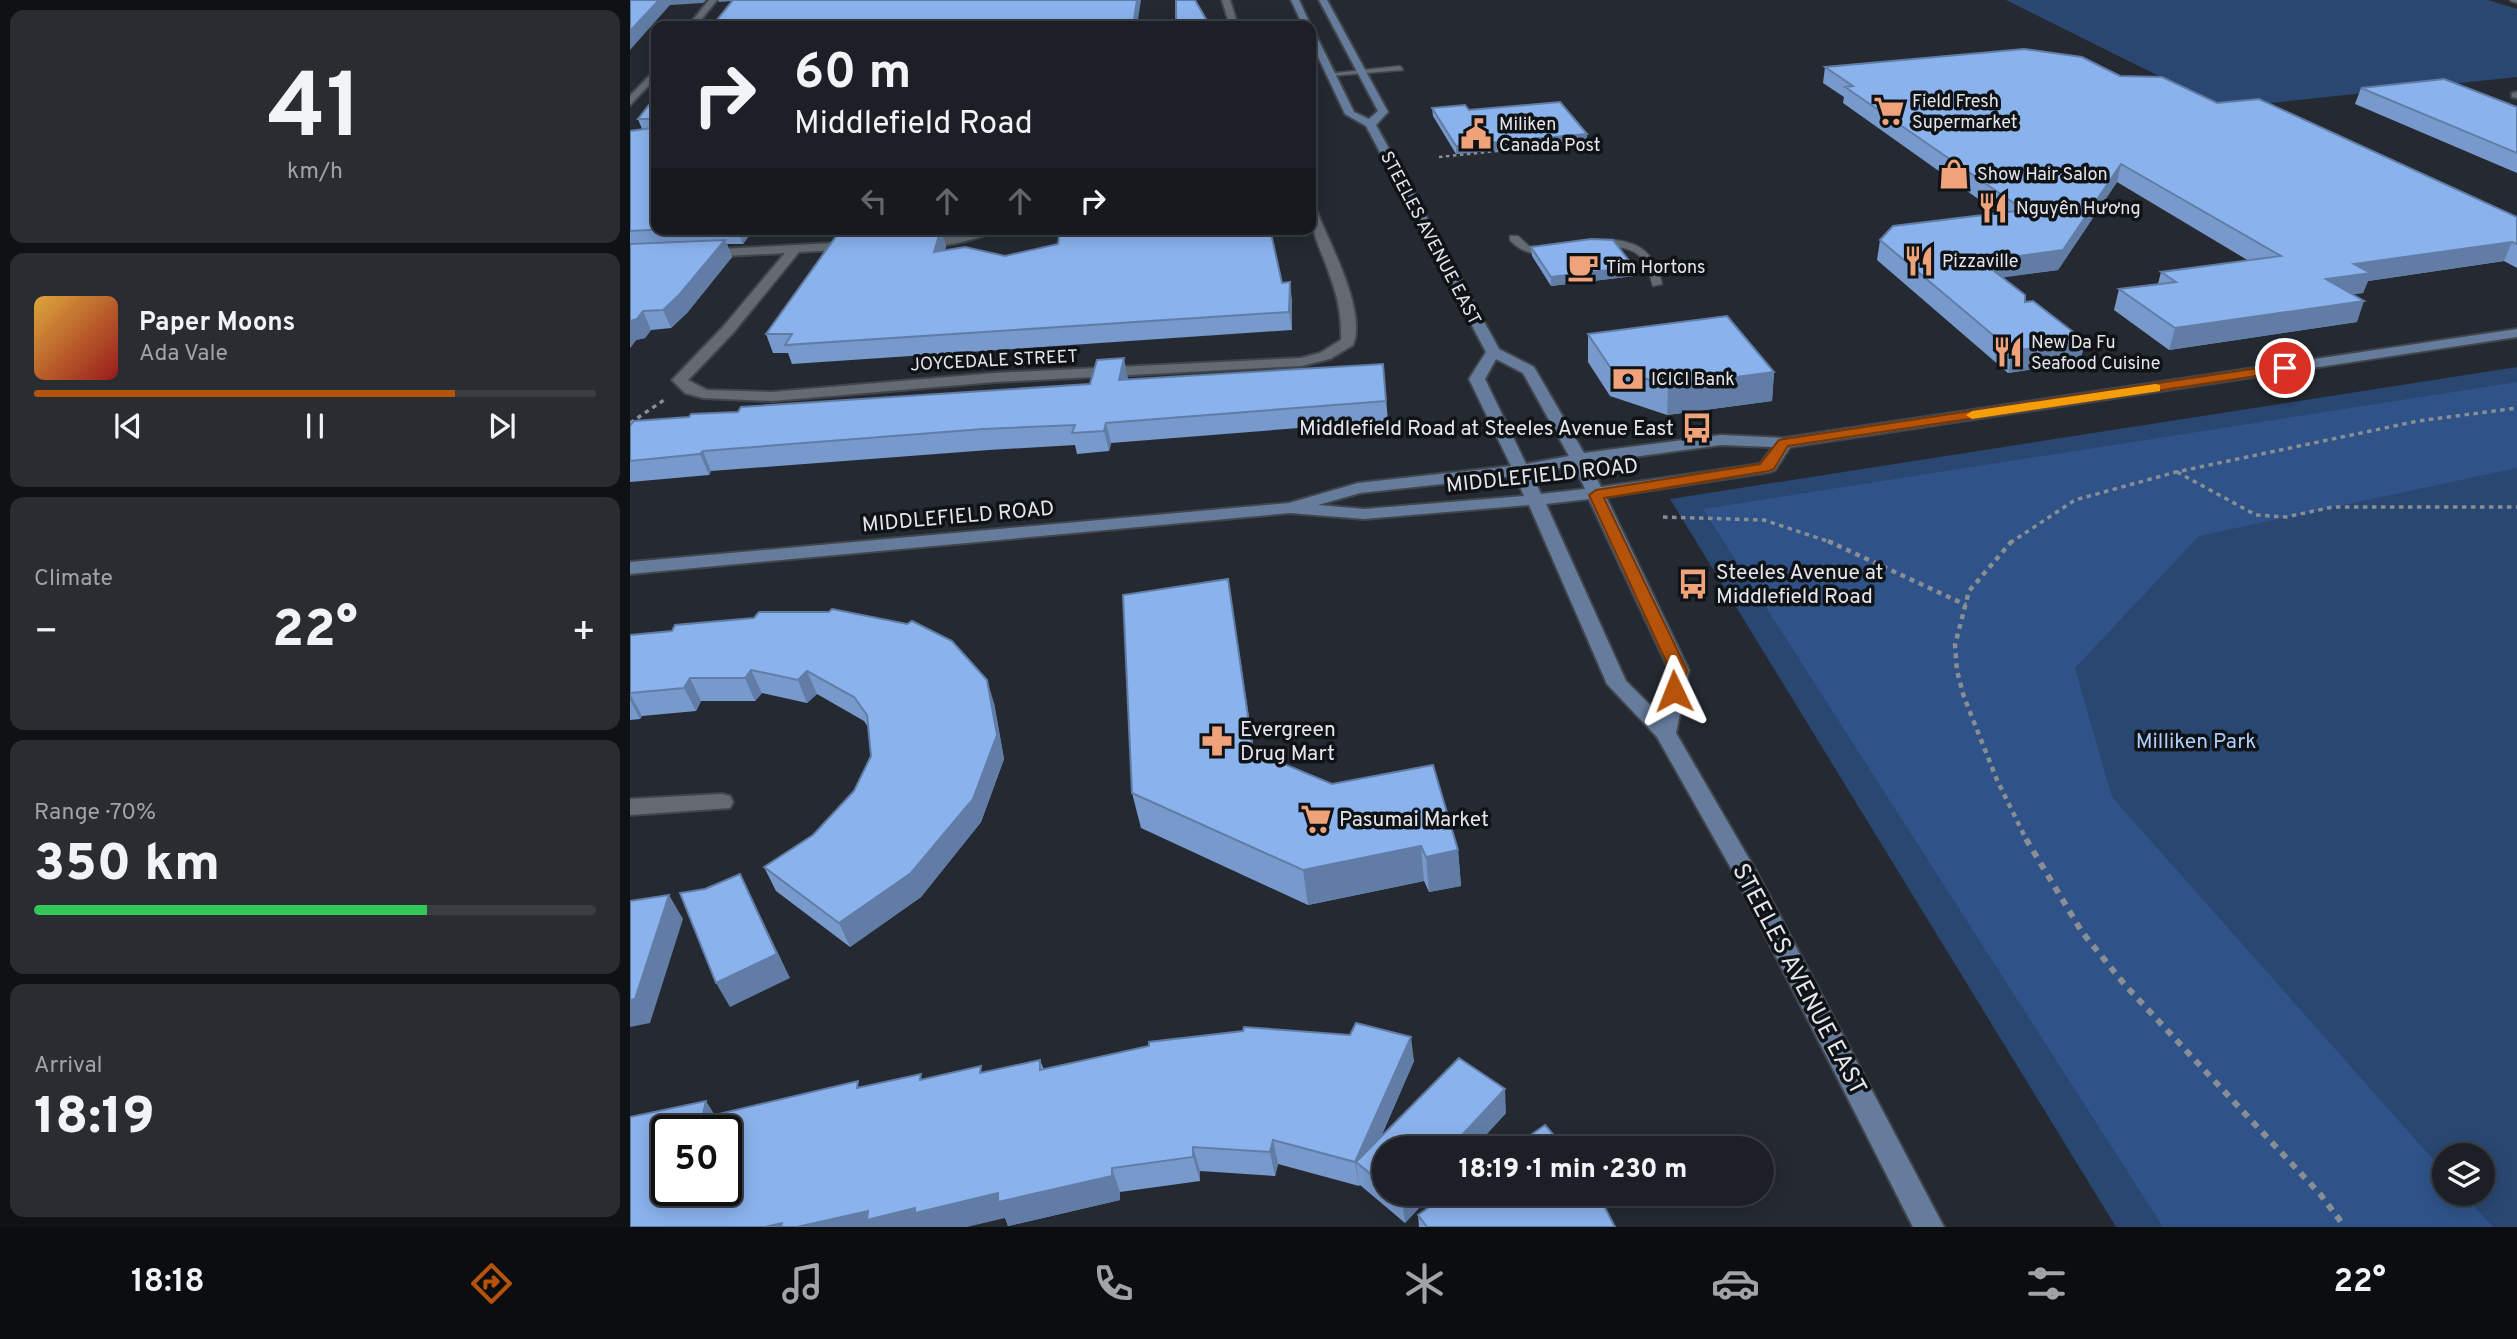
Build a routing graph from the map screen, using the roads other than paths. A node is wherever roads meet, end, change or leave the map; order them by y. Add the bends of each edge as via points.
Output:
1 (713, 0) edge
2 (1226, 0) edge
3 (1295, 0) edge
4 (1323, 0) edge
5 (696, 21) edge
6 (1232, 21) edge
7 (1305, 21) edge
8 (1316, 44) edge
9 (1400, 68) dead end
10 (1361, 71) junction
11 (1330, 74) junction
12 (651, 78) edge
13 (630, 102) edge
14 (1370, 124) junction
15 (1316, 225) edge
16 (972, 235) edge
17 (1514, 238) dead end
18 (898, 244) edge
19 (1590, 244) edge
20 (872, 245) edge
21 (1563, 247) edge
22 (794, 250) junction
23 (685, 254) edge
24 (1657, 284) dead end
25 (2517, 333) edge
26 (1493, 352) junction
27 (1784, 443) junction
28 (1579, 459) junction
29 (1521, 470) junction
30 (1596, 495) junction
31 (1535, 501) junction
32 (1290, 508) junction
33 (630, 568) edge
34 (1665, 733) junction
35 (722, 802) dead end
36 (630, 807) edge
37 (1929, 1227) edge

1 - 5 street
2 - 6 street
3 - 7 main road
4 - 10 main road
8 - 11 main road, STEELES AVENUE EAST
9 - 10 lane
10 - 11 lane
10 - 14 main road via 1383,112
11 - 14 main road, STEELES AVENUE EAST via 1350,114
12 - 13 street
14 - 26 main road, STEELES AVENUE EAST
15 - 22 street, JOYCEDALE STREET via 1343,296 1349,329 1348,342 1325,356 1301,362 754,397 711,396 686,386 680,380
16 - 18 street
17 - 21 lane via 1522,248 1531,250
19 - 24 lane via 1629,244 1638,249 1656,274
20 - 22 street
22 - 23 street
25 - 27 main road, MIDDLEFIELD ROAD
26 - 28 main road via 1529,370
26 - 29 main road, STEELES AVENUE EAST via 1477,379
27 - 28 main road, MIDDLEFIELD ROAD via 1721,440
27 - 30 main road, MIDDLEFIELD ROAD via 1764,468
28 - 29 main road, MIDDLEFIELD ROAD
28 - 30 main road
29 - 31 main road, STEELES AVENUE EAST
29 - 32 main road, MIDDLEFIELD ROAD via 1359,488
30 - 31 main road, MIDDLEFIELD ROAD
30 - 34 main road via 1679,670
31 - 32 main road, MIDDLEFIELD ROAD via 1364,514
31 - 34 main road, STEELES AVENUE EAST via 1617,684
32 - 33 main road, MIDDLEFIELD ROAD
34 - 37 main road, STEELES AVENUE EAST via 1743,869
35 - 36 street

